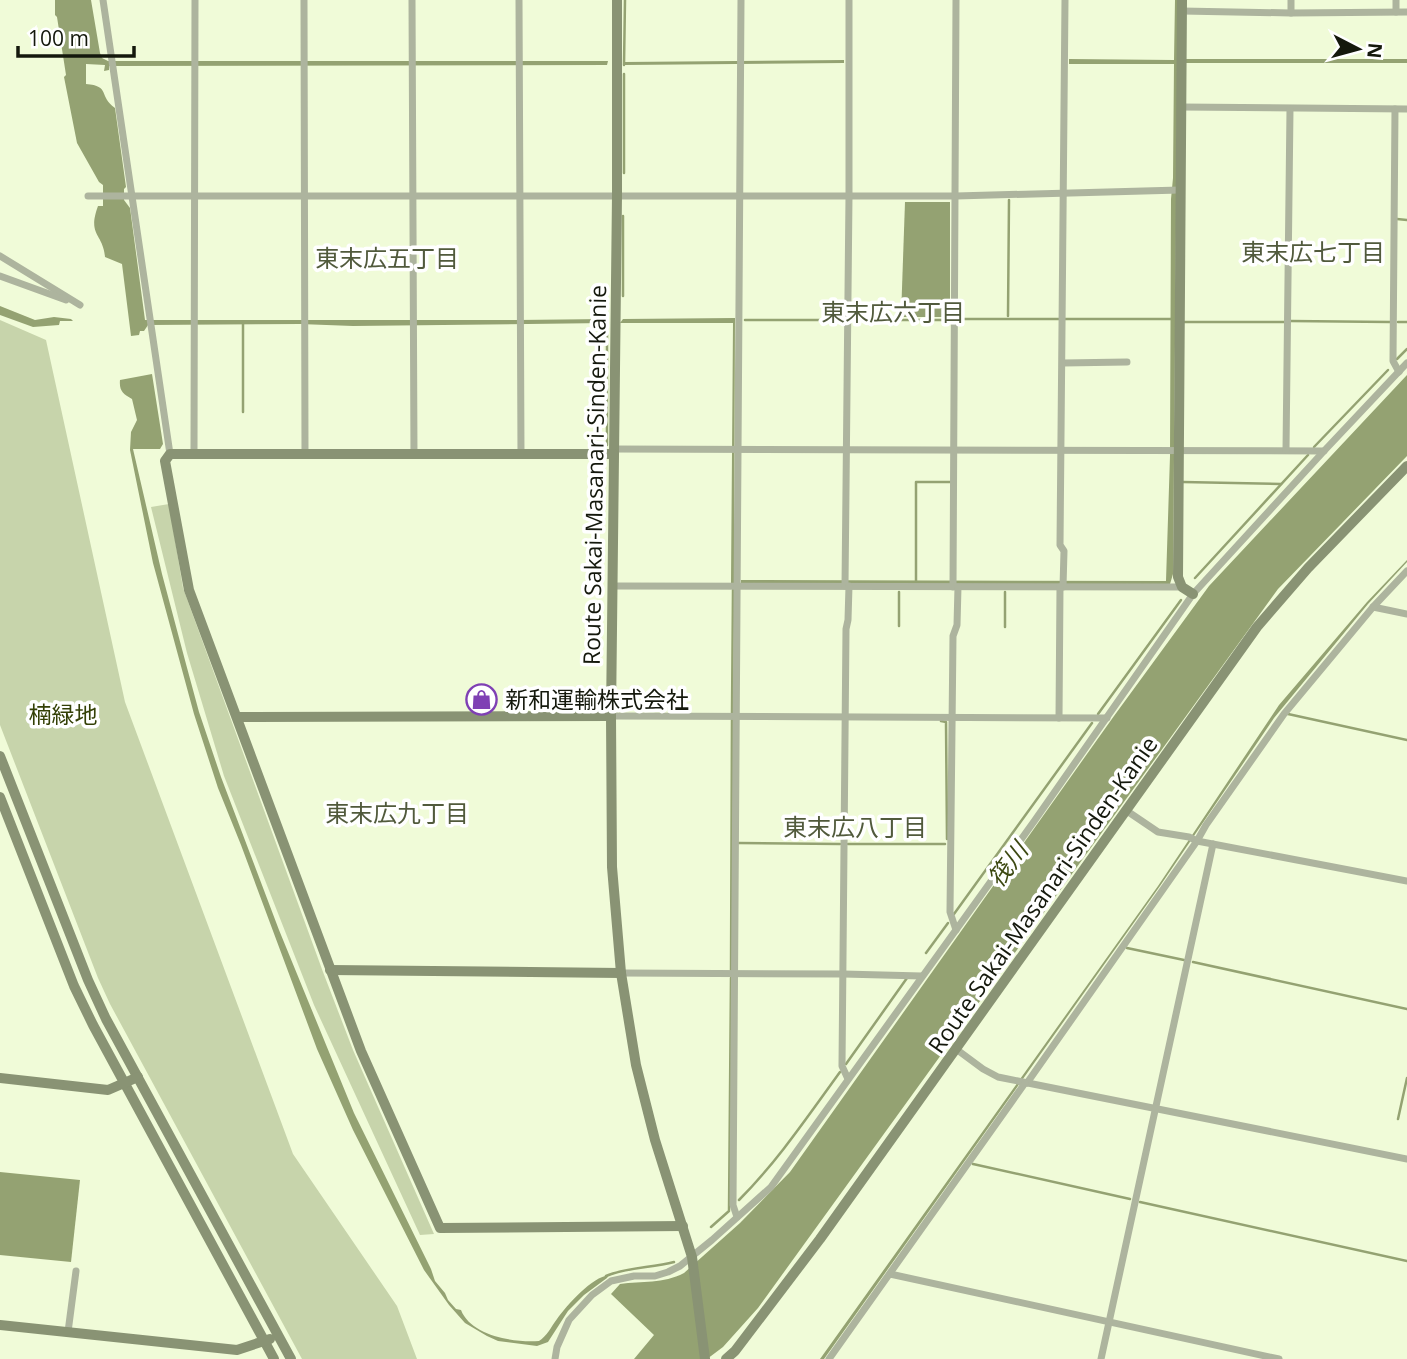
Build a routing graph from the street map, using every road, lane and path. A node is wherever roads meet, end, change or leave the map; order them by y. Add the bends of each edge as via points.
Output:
1 (103, 0) edge
2 (195, 0) edge
3 (304, 0) edge
4 (412, 0) edge
5 (519, 0) edge
6 (617, 0) edge
7 (741, 0) edge
8 (849, 0) edge
9 (956, 0) edge
10 (1065, 0) edge
11 (1291, 0) edge
12 (1396, 0) edge
13 (1182, 5) edge
14 (1396, 12) junction
15 (1407, 12) edge
16 (1291, 13) junction
17 (1181, 107) junction
18 (1290, 109) junction
19 (1395, 109) junction
20 (1407, 109) edge
21 (1176, 190) junction
22 (1064, 193) junction
23 (306, 195) junction
24 (617, 195) junction
25 (740, 195) junction
26 (92, 196) dead end
27 (130, 196) junction
28 (195, 196) junction
29 (413, 196) junction
30 (519, 196) junction
31 (849, 196) junction
32 (956, 196) junction
33 (0, 256) edge
34 (0, 276) edge
35 (1127, 362) dead end
36 (1063, 363) junction
37 (1407, 363) edge
38 (1399, 372) junction
39 (735, 450) junction
40 (846, 450) junction
41 (1174, 450) junction
42 (1286, 450) junction
43 (1062, 451) junction
44 (1324, 451) junction
45 (613, 452) junction
46 (954, 452) junction
47 (170, 454) junction
48 (305, 454) junction
49 (521, 454) junction
50 (194, 455) junction
51 (414, 455) junction
52 (1407, 466) edge
53 (1407, 571) edge
54 (846, 584) junction
55 (954, 584) junction
56 (1063, 584) junction
57 (613, 586) junction
58 (738, 587) junction
59 (1182, 587) junction
60 (1193, 594) junction
61 (1373, 607) junction
62 (1407, 614) edge
63 (611, 716) junction
64 (738, 716) junction
65 (237, 717) junction
66 (845, 717) junction
67 (952, 717) junction
68 (1059, 718) junction
69 (1107, 718) junction
70 (0, 756) edge
71 (0, 797) edge
72 (19, 805) junction
73 (3, 811) edge
74 (1127, 811) junction
75 (1197, 841) junction
76 (1213, 844) junction
77 (1407, 881) edge
78 (956, 930) junction
79 (330, 970) junction
80 (621, 973) junction
81 (735, 973) junction
82 (843, 974) junction
83 (922, 976) junction
84 (956, 1049) junction
85 (138, 1077) junction
86 (0, 1078) edge
87 (848, 1079) junction
88 (1023, 1082) junction
89 (125, 1083) junction
90 (1156, 1109) junction
91 (1407, 1159) edge
92 (737, 1217) junction
93 (683, 1226) junction
94 (692, 1256) junction
95 (76, 1271) dead end
96 (890, 1274) junction
97 (1109, 1322) junction
98 (0, 1325) edge
99 (68, 1332) junction
100 (278, 1337) junction
101 (264, 1341) junction
102 (274, 1359) edge
103 (290, 1359) edge
104 (555, 1359) edge
105 (705, 1359) edge
106 (726, 1359) edge
107 (829, 1359) edge
108 (1101, 1359) edge
109 (1279, 1359) edge

1 - 27 street
2 - 28 street
3 - 23 street
4 - 29 street
5 - 30 street
6 - 24 street, Route Sakai-Masanari-Sinden-Kanie
7 - 25 street
8 - 31 street
9 - 32 street
10 - 22 street
11 - 16 street
12 - 14 street
13 - 16 street
13 - 17 street
14 - 15 street
14 - 16 street
17 - 18 street
17 - 21 street
18 - 19 street
18 - 42 street
19 - 20 street
19 - 38 street via 1393,361
21 - 22 street
21 - 41 street
22 - 32 street
22 - 36 street
23 - 28 street
23 - 29 street
23 - 48 street
24 - 25 street
24 - 30 street
24 - 45 street, Route Sakai-Masanari-Sinden-Kanie
25 - 31 street
25 - 39 street
26 - 27 street
27 - 28 street
27 - 47 street
28 - 50 street
29 - 30 street
29 - 51 street
30 - 49 street
31 - 32 street
31 - 40 street
32 - 46 street
33 - 34 street via 80,305
35 - 36 street
36 - 43 street
37 - 38 street
38 - 44 street
39 - 40 street
39 - 45 street
39 - 58 street
40 - 46 street
40 - 54 street
41 - 42 street
41 - 43 street
41 - 59 street
42 - 44 street
43 - 46 street
43 - 56 street
44 - 60 street
45 - 49 street
45 - 57 street, Route Sakai-Masanari-Sinden-Kanie
46 - 55 street
47 - 50 street
47 - 65 street via 165,461 189,590
48 - 50 street
48 - 51 street
49 - 51 street
52 - 74 street, Route Sakai-Masanari-Sinden-Kanie via 1257,627
53 - 61 street
54 - 55 street
54 - 58 street
54 - 66 street
55 - 56 street
55 - 67 street via 957,625
56 - 59 street
56 - 68 street
57 - 58 street
57 - 63 street, Route Sakai-Masanari-Sinden-Kanie
58 - 64 street
59 - 60 street
60 - 69 street
61 - 62 street
61 - 75 street via 1284,713
63 - 64 street
63 - 65 street
63 - 80 street, Route Sakai-Masanari-Sinden-Kanie via 612,867
64 - 66 street
64 - 81 street
65 - 79 street
66 - 67 street
66 - 82 street
67 - 68 street
67 - 78 street via 950,912
68 - 69 street
69 - 78 street
70 - 72 street
71 - 73 street
72 - 73 street
72 - 85 street via 88,980
73 - 89 street via 74,985
74 - 75 street via 1158,832
74 - 84 street, Route Sakai-Masanari-Sinden-Kanie
75 - 76 street
75 - 88 street
76 - 77 street
76 - 90 street
78 - 83 street
79 - 80 street
79 - 93 street via 440,1228
80 - 81 street
80 - 93 street, Route Sakai-Masanari-Sinden-Kanie via 636,1065
81 - 82 street
81 - 92 street via 733,1205
82 - 83 street
82 - 87 street via 842,1066
83 - 87 street
84 - 88 street via 998,1077
84 - 106 street, Route Sakai-Masanari-Sinden-Kanie via 820,1239
85 - 89 street
85 - 100 street
86 - 89 street via 108,1090
87 - 92 street via 771,1186
88 - 90 street
88 - 96 street
89 - 101 street
90 - 91 street
90 - 97 street
92 - 94 street
93 - 94 street, Route Sakai-Masanari-Sinden-Kanie
94 - 104 street via 668,1272 611,1281 602,1287 569,1320
94 - 105 street, Route Sakai-Masanari-Sinden-Kanie
95 - 99 street
96 - 97 street
96 - 107 street
97 - 108 street
97 - 109 street
98 - 99 street
99 - 101 street via 237,1350
100 - 101 street
100 - 103 street
101 - 102 street

